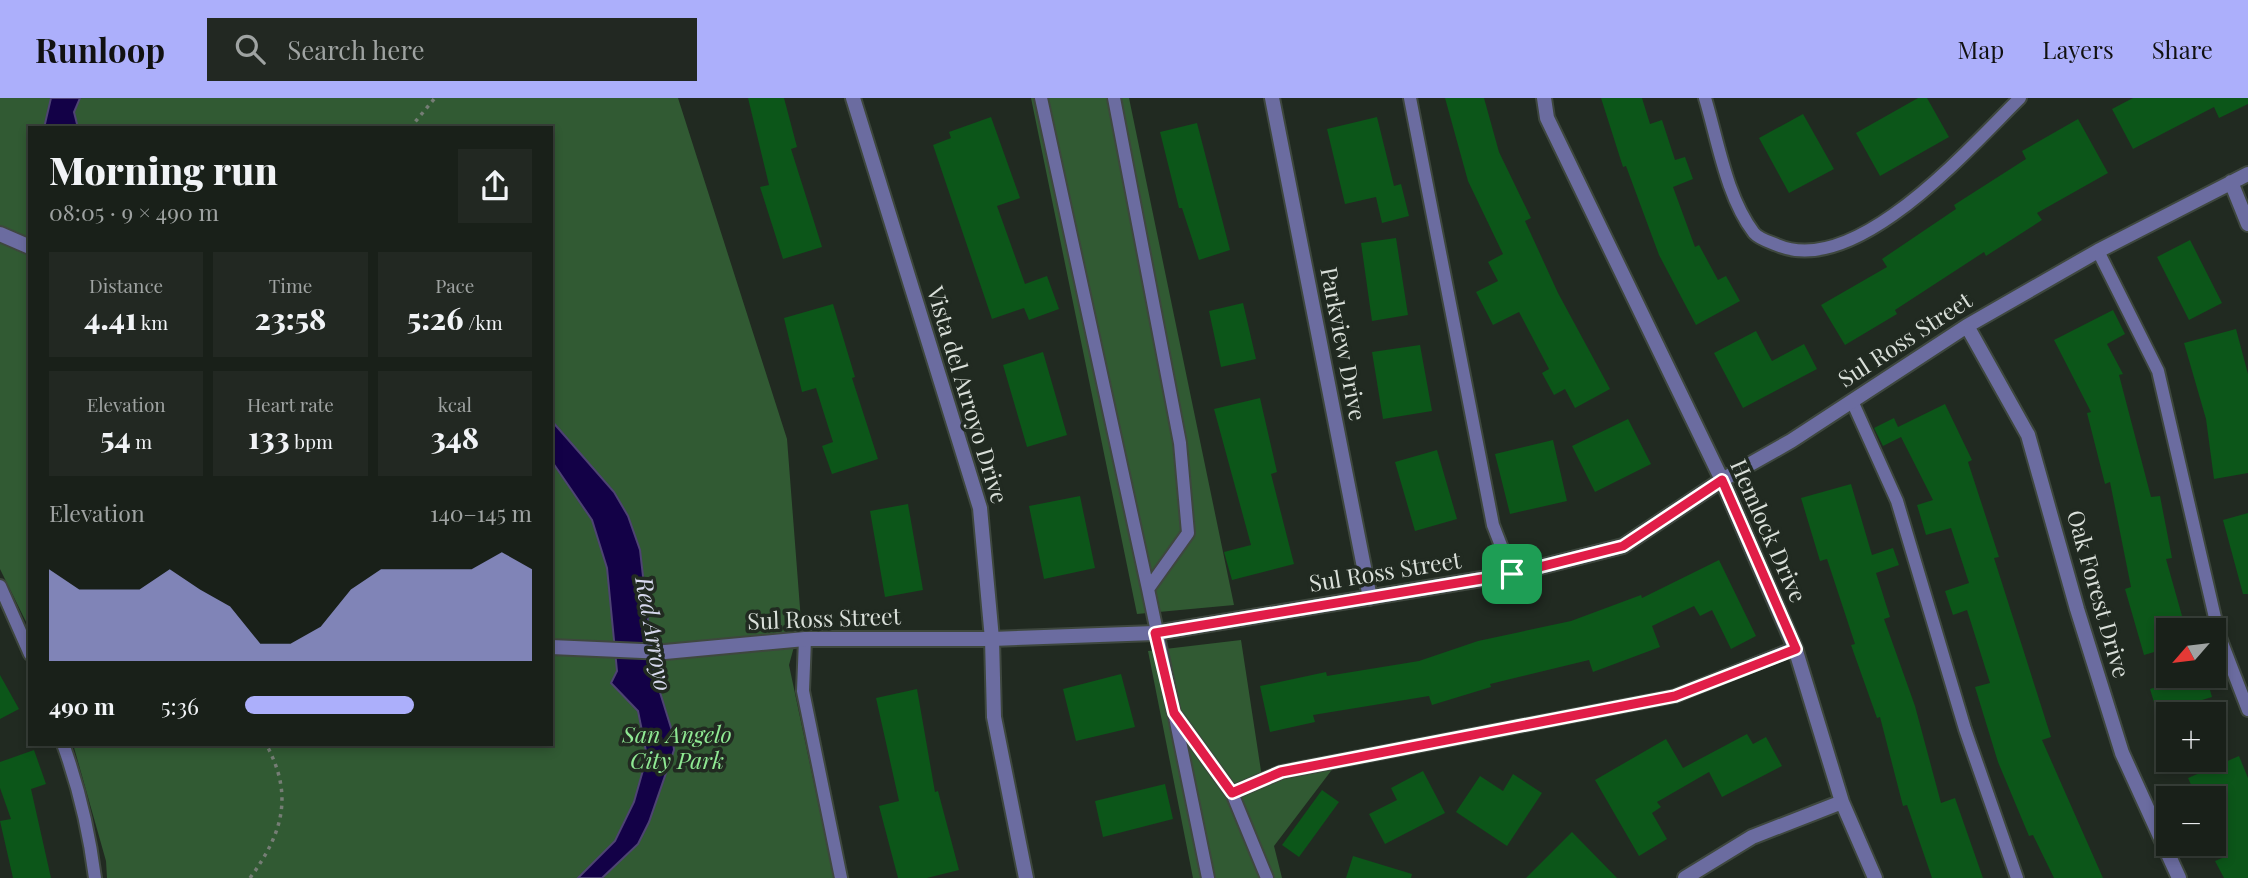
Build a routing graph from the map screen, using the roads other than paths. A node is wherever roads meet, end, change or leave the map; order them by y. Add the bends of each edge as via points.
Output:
1 (853, 98) edge
2 (1041, 98) edge
3 (1114, 98) edge
4 (1272, 98) edge
5 (1410, 98) edge
6 (1544, 98) edge
7 (1705, 98) edge
8 (2021, 98) edge
9 (2248, 174) edge
10 (2231, 182) junction
11 (2248, 224) edge
12 (0, 234) edge
13 (28, 246) edge
14 (2098, 251) junction
15 (1967, 326) junction
16 (1852, 401) junction
17 (1722, 480) junction
18 (1512, 574) junction
19 (0, 586) edge
20 (1148, 589) junction
21 (1370, 598) junction
22 (1155, 633) junction
23 (805, 639) junction
24 (992, 639) junction
25 (553, 647) edge
26 (28, 649) edge
27 (1796, 649) junction
28 (2248, 710) edge
29 (1174, 713) junction
30 (64, 746) edge
31 (1232, 793) junction
32 (1842, 802) junction
33 (95, 878) edge
34 (841, 878) edge
35 (1026, 878) edge
36 (1208, 878) edge
37 (1267, 878) edge
38 (1685, 878) edge
39 (1875, 878) edge
40 (2017, 878) edge
41 (2179, 878) edge

1 - 24 street, Vista del Arroyo Drive via 980,508
2 - 20 lane
3 - 20 lane via 1180,443 1188,533
4 - 21 street, Parkview Drive
5 - 18 lane via 1493,526
6 - 17 street, Hemlock Drive via 1547,118
7 - 8 lane via 1738,205 1756,236 1789,250 1839,247 1912,204
9 - 10 street, Sul Ross Street
10 - 11 street
10 - 14 street, Sul Ross Street
12 - 13 street
14 - 15 street, Sul Ross Street
14 - 28 lane via 2158,371 2220,635
15 - 16 street, Sul Ross Street
15 - 41 street, Oak Forest Drive via 2028,435 2122,753
16 - 17 street, Sul Ross Street
16 - 40 lane via 1897,501 1965,729
17 - 18 street, Sul Ross Street via 1623,546
17 - 27 street, Hemlock Drive
18 - 21 street, Sul Ross Street
19 - 26 lane
20 - 22 lane
21 - 22 street, Sul Ross Street
22 - 24 street, Sul Ross Street
22 - 29 lane
23 - 24 street, Sul Ross Street
23 - 25 street, Sul Ross Street via 665,652
23 - 34 lane via 803,691
24 - 35 street, Vista del Arroyo Drive via 994,717
27 - 31 lane via 1675,696 1281,772
27 - 32 street, Hemlock Drive
29 - 31 lane
29 - 36 lane
30 - 33 lane via 79,787
31 - 37 lane
32 - 38 street via 1752,837
32 - 39 street, Hemlock Drive

